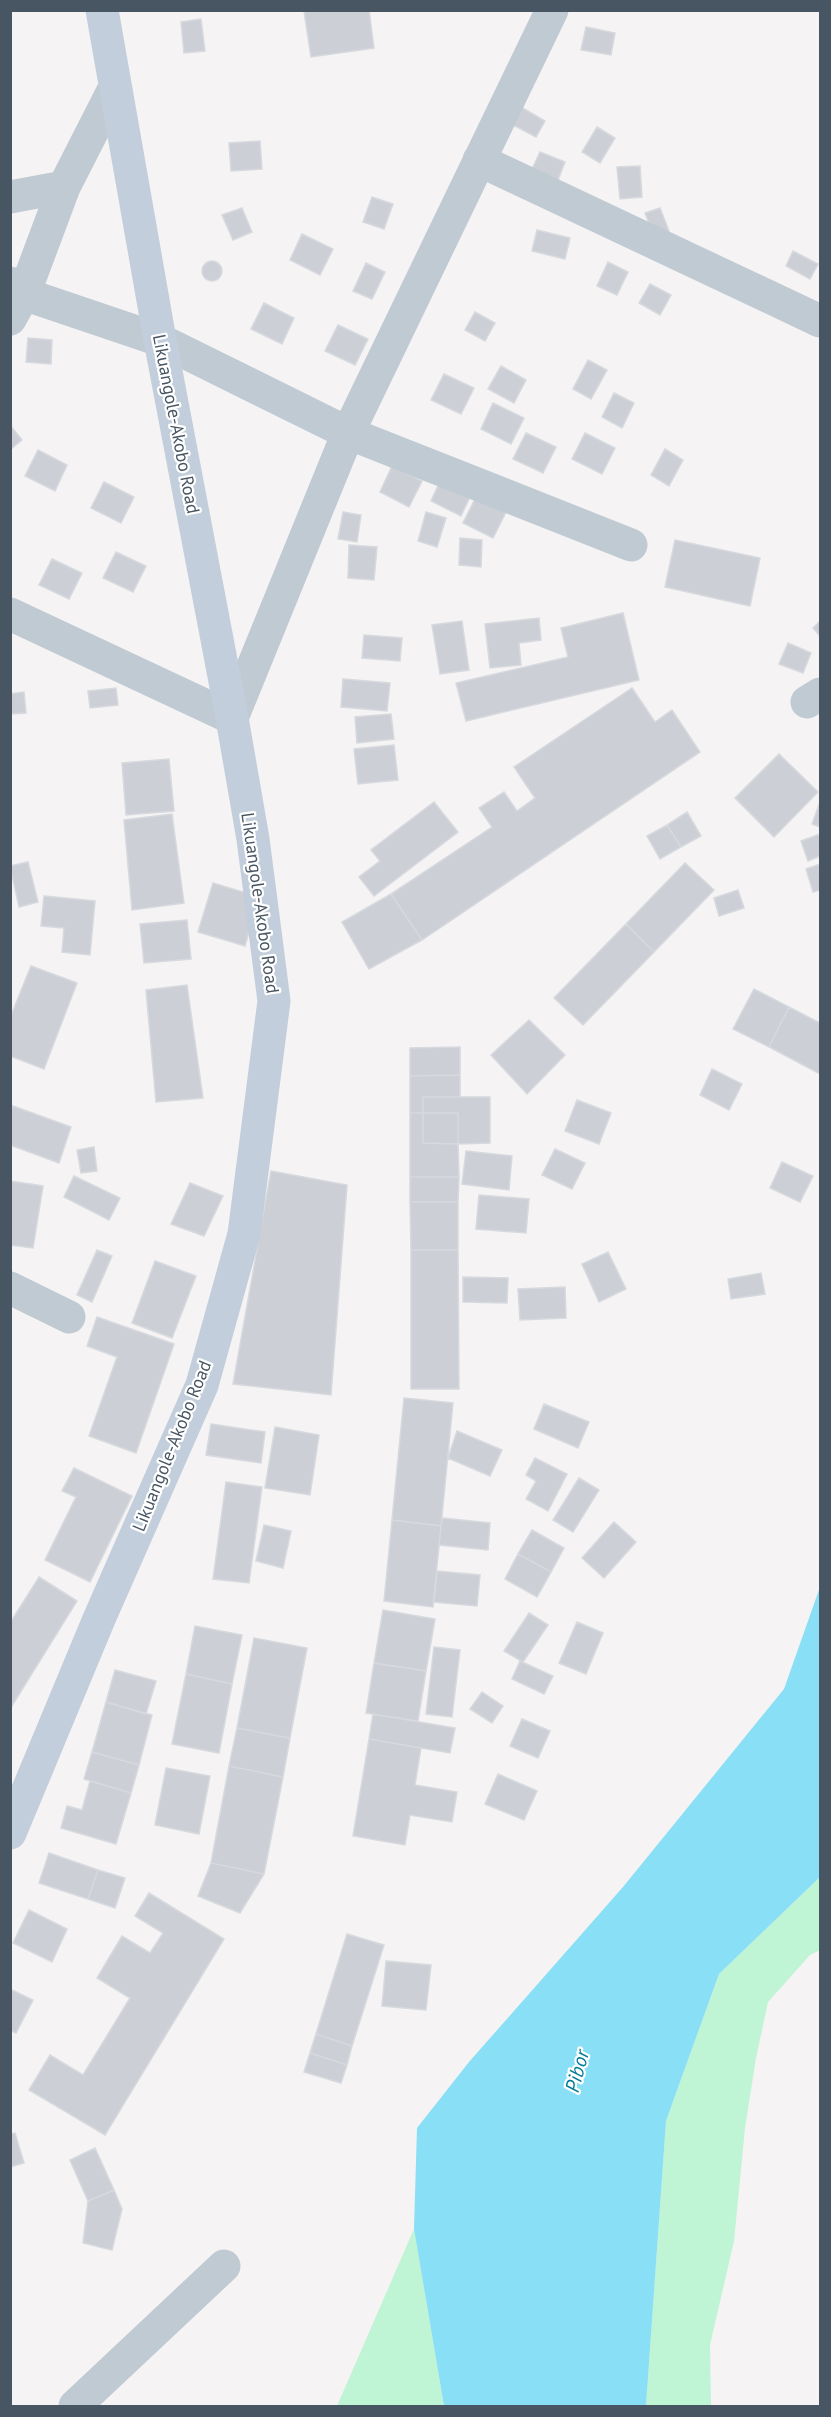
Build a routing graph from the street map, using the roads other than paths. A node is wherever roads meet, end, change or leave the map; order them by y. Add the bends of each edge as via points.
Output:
1 (102, 10) edge
2 (552, 10) edge
3 (115, 87) junction
4 (479, 160) junction
5 (64, 187) junction
6 (10, 197) edge
7 (15, 299) edge
8 (820, 321) edge
9 (160, 340) junction
10 (348, 433) junction
11 (631, 545) dead end
12 (10, 614) edge
13 (232, 718) junction
14 (10, 1288) edge
15 (69, 1317) dead end
16 (10, 1833) edge
17 (224, 2266) dead end
18 (75, 2406) edge

1 - 3 street, Likuangole-Akobo Road
2 - 4 street
3 - 5 street
3 - 9 street, Likuangole-Akobo Road
4 - 8 street
4 - 10 street
5 - 6 street
5 - 7 street
7 - 9 street
9 - 10 street
9 - 13 street, Likuangole-Akobo Road
10 - 11 street
10 - 13 street
12 - 13 street
13 - 16 street, Likuangole-Akobo Road via 274,1002 244,1234 202,1385
14 - 15 street
17 - 18 street

